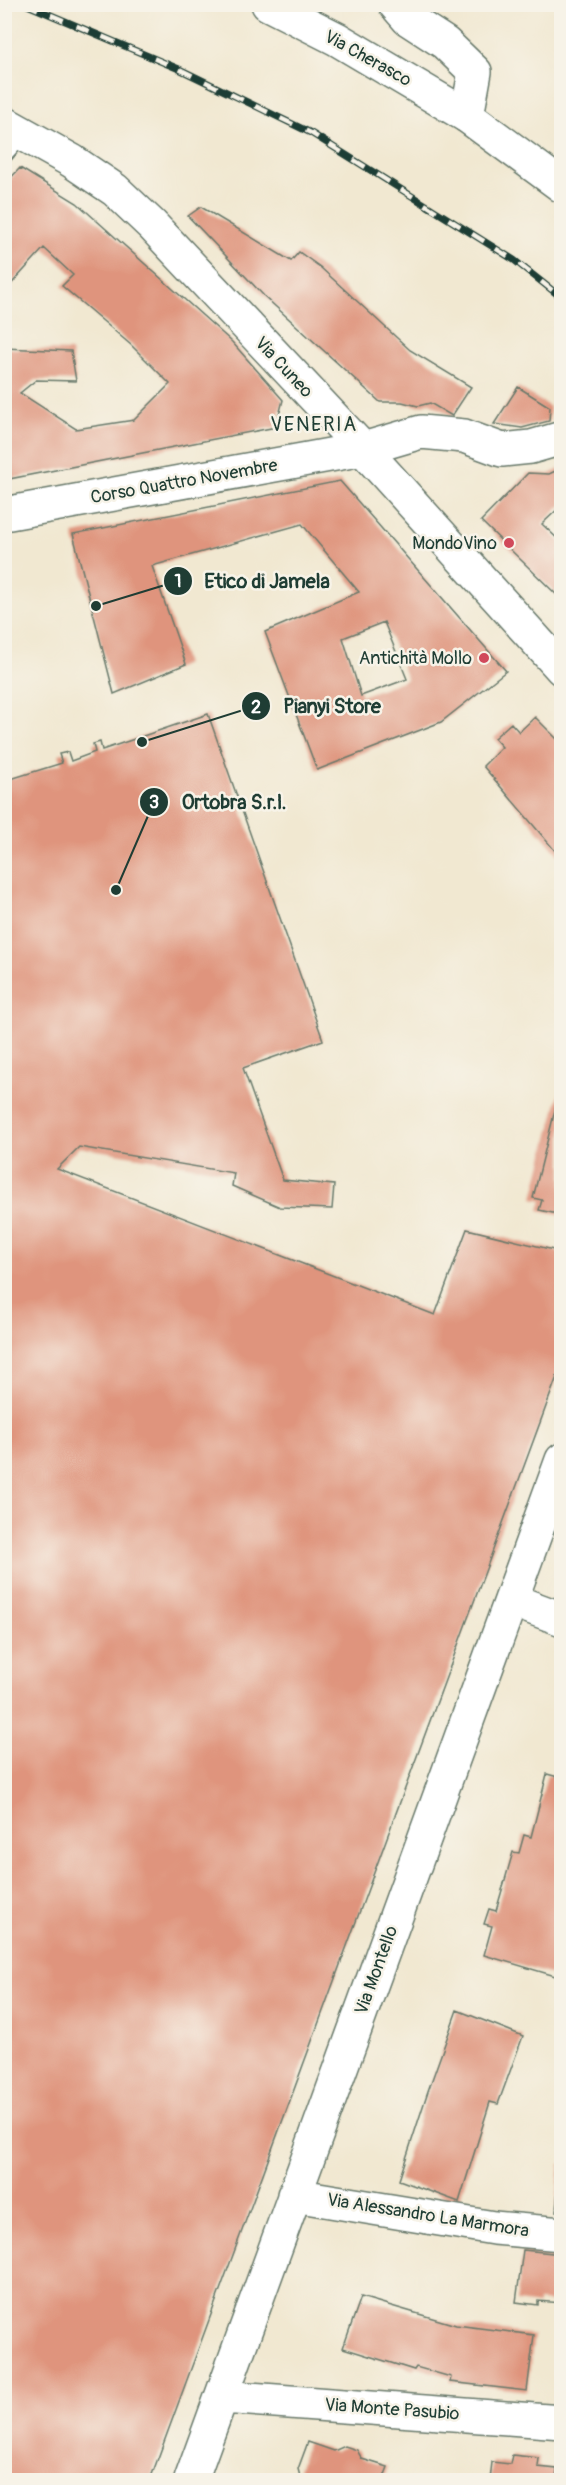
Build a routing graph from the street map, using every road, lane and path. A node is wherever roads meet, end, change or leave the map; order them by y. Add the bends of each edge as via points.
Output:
1 (267, 4) edge
2 (395, 4) edge
3 (467, 116) junction
4 (10, 137) edge
5 (561, 186) edge
6 (561, 438) edge
7 (363, 449) junction
8 (4, 514) edge
9 (561, 669) edge
10 (561, 1460) edge
11 (511, 1600) junction
12 (561, 1619) edge
13 (294, 2195) junction
14 (561, 2234) edge
15 (222, 2397) junction
16 (561, 2422) edge
17 (191, 2481) edge

1 - 3 street, Via Cherasco via 337,39
2 - 3 street via 408,19 445,43 475,72
3 - 5 street, Via Cherasco
4 - 7 street, Via Cuneo via 72,161 115,190
6 - 7 street, Corso Quattro Novembre via 502,450 464,436 421,432
7 - 8 street, Corso Quattro Novembre
7 - 9 street, Via Cuneo
10 - 11 street, Via Montello
11 - 12 street
11 - 13 street, Via Montello
13 - 14 street, Via Alessandro La Marmora via 494,2228
13 - 15 street, Via Montello
15 - 16 street, Via Monte Pasubio
15 - 17 street, Via Montello

